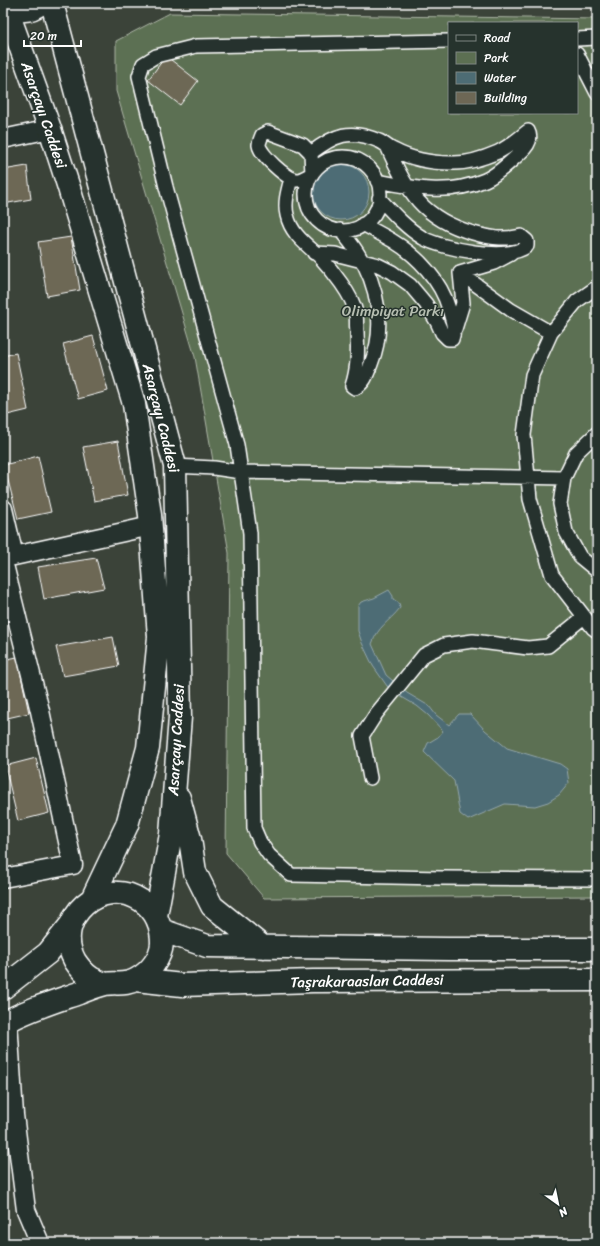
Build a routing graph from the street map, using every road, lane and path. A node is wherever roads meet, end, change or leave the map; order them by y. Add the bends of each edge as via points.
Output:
1 (41, 3) edge
2 (52, 3) edge
3 (4, 6) edge
4 (597, 38) edge
5 (578, 39) edge
6 (448, 41) edge
7 (578, 56) edge
8 (597, 93) edge
9 (50, 130) junction
10 (3, 139) edge
11 (387, 146) junction
12 (311, 153) junction
13 (312, 174) junction
14 (291, 179) junction
15 (377, 181) junction
16 (407, 186) junction
17 (379, 198) junction
18 (363, 224) junction
19 (340, 230) junction
20 (514, 252) junction
21 (314, 253) junction
22 (362, 262) junction
23 (460, 273) junction
24 (597, 287) edge
25 (455, 331) junction
26 (551, 333) junction
27 (597, 433) edge
28 (175, 466) junction
29 (143, 468) junction
30 (241, 472) junction
31 (528, 477) junction
32 (564, 478) junction
33 (3, 509) edge
34 (151, 526) junction
35 (7, 558) edge
36 (597, 571) edge
37 (584, 617) junction
38 (597, 631) edge
39 (370, 778) dead end
40 (175, 782) junction
41 (3, 878) edge
42 (597, 879) edge
43 (92, 899) junction
44 (72, 923) junction
45 (159, 923) junction
46 (263, 947) junction
47 (597, 948) edge
48 (136, 980) junction
49 (597, 980) edge
50 (105, 984) junction
51 (3, 988) edge
52 (5, 1022) edge
53 (40, 1243) edge

1 - 3 street via 22,11
2 - 28 street, Asarçayı Caddesi
3 - 9 street, Asarçayı Caddesi
4 - 5 street
6 - 30 street via 196,46 156,56 143,64 138,76 237,445
7 - 8 street
9 - 10 street
9 - 29 street, Asarçayı Caddesi via 134,404
11 - 12 street via 362,134 338,135
11 - 16 street
11 - 16 street via 408,156 451,164 472,161 499,152 528,131 530,135 530,141 525,148 486,180 442,190
12 - 13 street
12 - 14 street via 303,145 268,132 262,136 259,144 261,151
13 - 14 street via 298,180
13 - 15 street via 320,165 344,157 368,166
13 - 19 street via 306,197 309,208 315,218 324,225
14 - 21 street via 286,199 286,215 293,231
15 - 16 street
15 - 17 street via 380,189
16 - 20 street via 427,210 461,230 492,239 521,236 527,241 527,246
17 - 18 street via 374,213
17 - 20 street via 423,238 447,248 483,253
18 - 19 street via 357,228
18 - 25 street via 404,248 429,271 448,304
19 - 22 street via 358,252
20 - 23 street via 494,263
21 - 22 street via 335,254
21 - 22 street via 349,296 356,313 358,357 352,386 354,388 362,384 367,375 378,342 379,328 375,288
22 - 25 street via 378,265 410,285 426,304 448,339 452,339
23 - 25 street via 463,303
23 - 26 street via 511,310
24 - 26 street via 577,301
26 - 31 street via 532,375 524,435
27 - 32 street via 576,453
28 - 29 street
28 - 30 street
28 - 40 street, Asarçayı Caddesi via 180,717
29 - 34 street, Asarçayı Caddesi
30 - 31 street
30 - 42 street via 250,533 254,828 269,855 291,875
31 - 32 street
31 - 37 street via 530,499 552,575
32 - 36 street via 560,504 566,532 580,557
33 - 35 street
34 - 35 street
34 - 43 street, Asarçayı Caddesi via 159,637 148,748 127,825
35 - 41 street via 73,865
37 - 38 street
37 - 39 street via 548,646 528,648 473,641 444,644 424,655 376,714 362,736
40 - 45 street, Asarçayı Caddesi
40 - 46 street via 190,839 195,872 212,906
43 - 44 street via 80,909
43 - 45 street via 106,893 121,892 135,896 147,904
44 - 50 street via 69,938 71,954 79,968 91,978
44 - 51 street via 48,954
45 - 46 street, Taşrakaraaslan Caddesi via 207,946
45 - 48 street via 162,945 157,960 149,972
46 - 47 street, Taşrakaraaslan Caddesi
48 - 49 street, Taşrakaraaslan Caddesi via 182,985
48 - 50 street via 121,985
50 - 52 street via 54,1001
52 - 53 street via 26,1210

